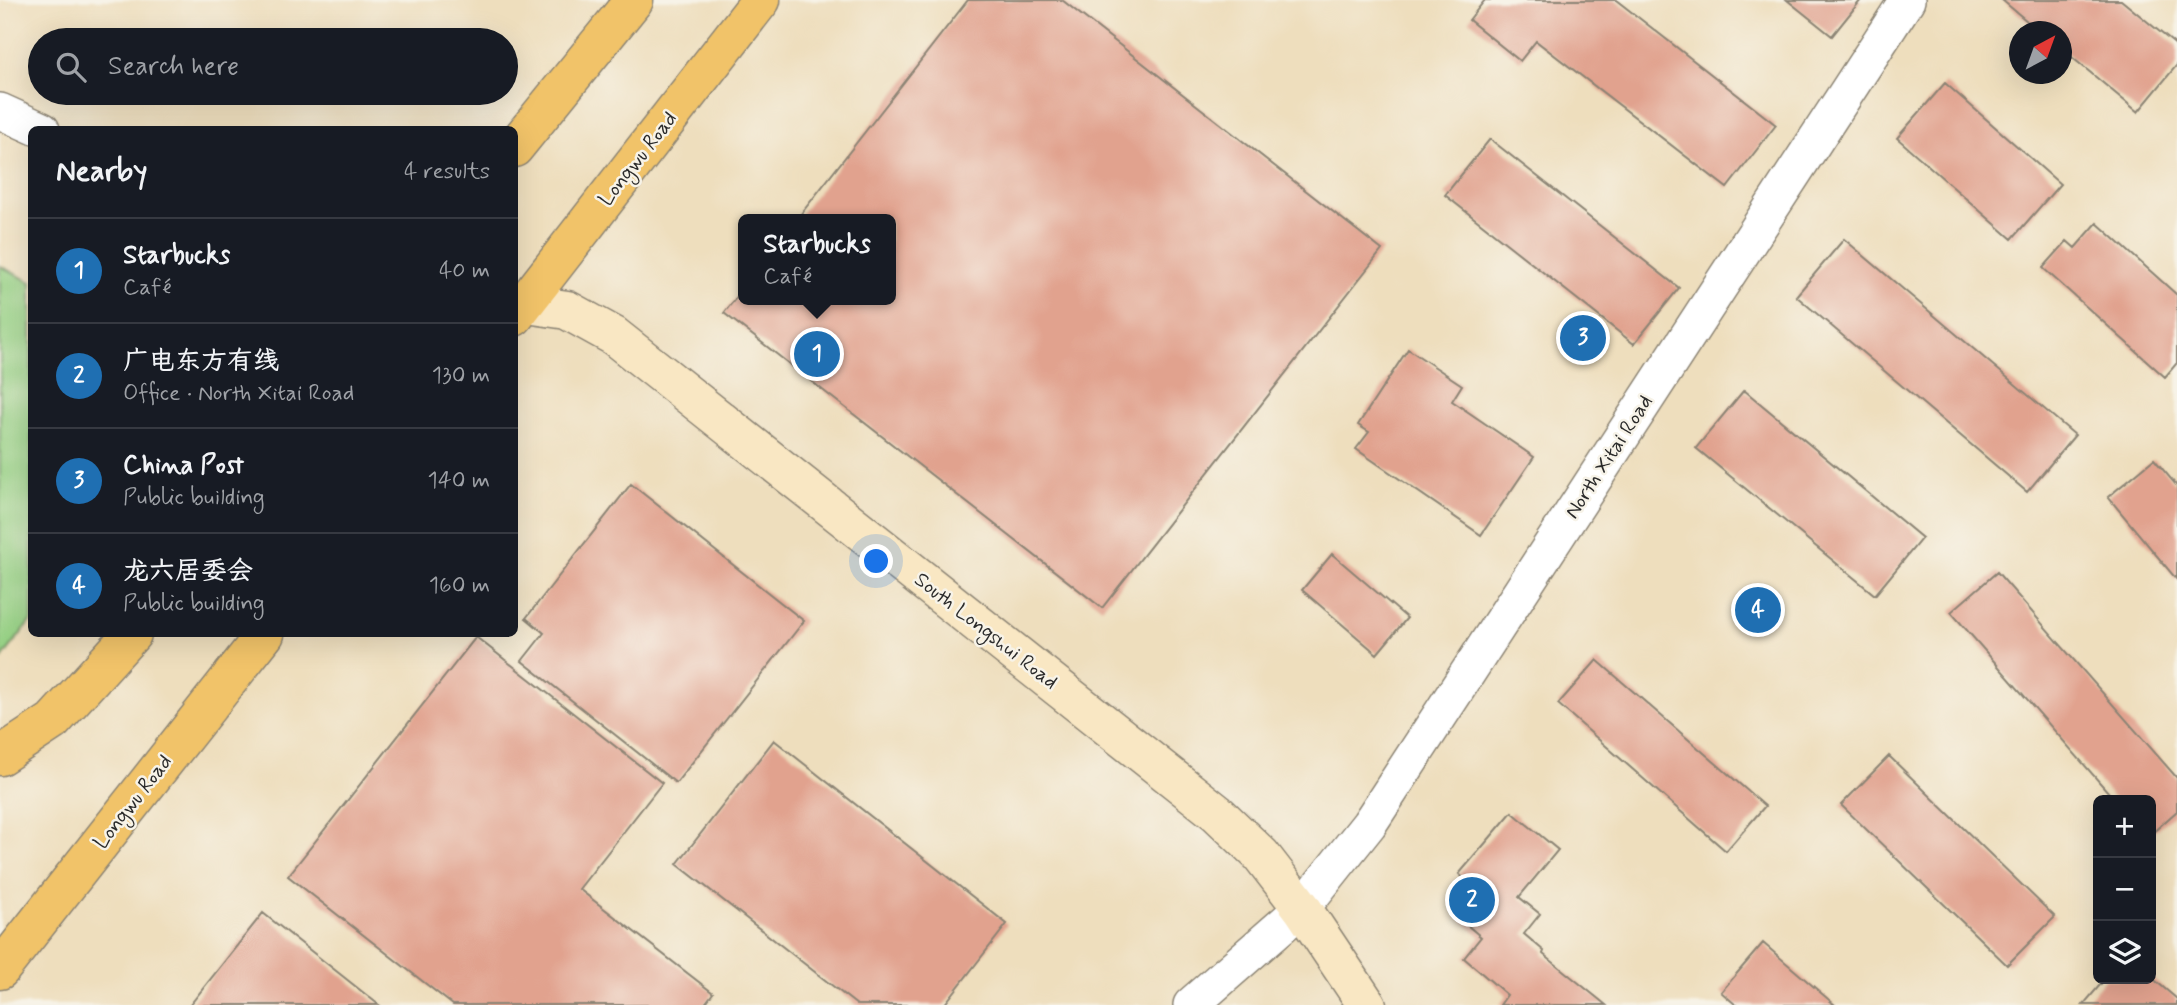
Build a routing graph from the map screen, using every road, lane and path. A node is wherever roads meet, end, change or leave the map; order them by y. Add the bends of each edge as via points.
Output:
1 (634, 0) edge
2 (761, 0) edge
3 (1907, 0) edge
4 (0, 111) edge
5 (33, 126) edge
6 (518, 143) edge
7 (518, 307) edge
8 (129, 637) edge
9 (263, 637) edge
10 (0, 756) edge
11 (1302, 908) junction
12 (0, 970) edge
13 (1191, 1005) edge
14 (1367, 1005) edge

1 - 6 main road
2 - 7 main road, Longwu Road
3 - 11 street, North Xitai Road via 1369,824
4 - 5 street
7 - 11 main road, South Longshui Road via 567,310 614,336 1217,813 1261,855
8 - 10 main road via 53,721
9 - 12 main road, Longwu Road
11 - 13 street, North Xitai Road
11 - 14 main road, South Longshui Road

